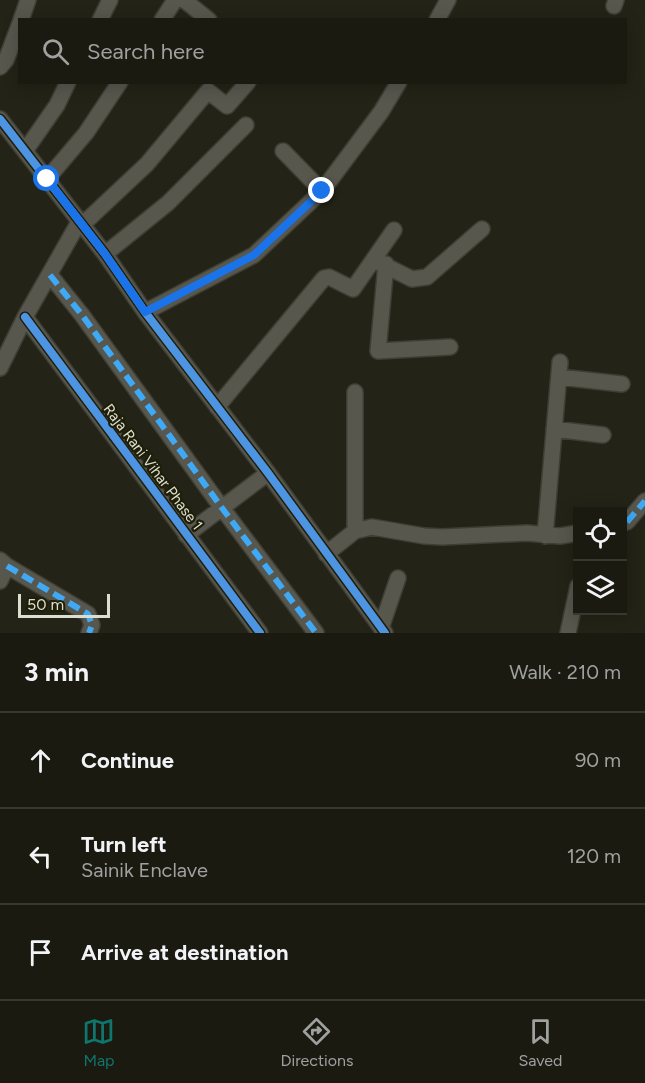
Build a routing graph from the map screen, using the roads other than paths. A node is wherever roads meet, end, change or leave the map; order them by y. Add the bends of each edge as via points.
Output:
1 (28, 0) edge
2 (110, 0) edge
3 (175, 0) edge
4 (184, 0) edge
5 (448, 0) edge
6 (21, 18) edge
7 (101, 18) edge
8 (163, 18) edge
9 (206, 18) edge
10 (437, 18) edge
11 (18, 27) edge
12 (0, 67) edge
13 (67, 84) edge
14 (119, 84) edge
15 (246, 84) edge
16 (398, 84) edge
17 (0, 119) edge
18 (246, 125) dead end
19 (25, 151) junction
20 (283, 151) dead end
21 (47, 179) junction
22 (322, 191) junction
23 (81, 224) junction
24 (482, 229) dead end
25 (394, 230) dead end
26 (105, 254) junction
27 (380, 262) junction
28 (50, 275) junction
29 (145, 312) junction
30 (25, 317) junction
31 (450, 346) dead end
32 (4, 350) edge
33 (0, 368) edge
34 (622, 384) dead end
35 (355, 392) dead end
36 (217, 407) junction
37 (554, 429) junction
38 (603, 435) dead end
39 (268, 473) junction
40 (645, 501) edge
41 (222, 508) junction
42 (627, 520) edge
43 (627, 522) edge
44 (645, 522) edge
45 (355, 531) junction
46 (573, 534) edge
47 (186, 535) junction
48 (545, 536) junction
49 (326, 554) junction
50 (2, 569) edge
51 (398, 578) dead end
52 (573, 610) edge
53 (383, 630) edge
54 (89, 633) edge
55 (260, 633) edge
56 (316, 633) edge
57 (568, 633) edge

1 - 6 street
2 - 7 street
3 - 8 street
4 - 9 street
5 - 10 street
11 - 12 street
13 - 19 street
14 - 21 street via 86,133
15 - 23 street via 227,106 208,91 147,164
16 - 22 street
17 - 19 street
18 - 26 street via 168,203
19 - 21 street
20 - 22 street
21 - 23 street
22 - 29 street via 254,255
23 - 26 street
23 - 28 street
24 - 27 street via 427,277 412,279
25 - 27 street
26 - 29 street
27 - 31 street via 378,351
27 - 36 street via 353,289 324,278
28 - 30 street
28 - 41 street
29 - 36 street
30 - 32 street
30 - 47 street, Raja Rani Vihar Phase 1
32 - 33 street
34 - 37 street via 559,370
35 - 45 street
36 - 39 street
37 - 38 street
37 - 48 street
39 - 41 street
39 - 49 street
40 - 42 street
41 - 47 street
41 - 56 street
43 - 44 street
45 - 48 street via 372,527 433,537 517,533
45 - 49 street
46 - 48 street
47 - 55 street, Raja Rani Vihar Phase 1
49 - 53 street
50 - 54 street via 88,614 92,625
51 - 53 street
52 - 57 street

